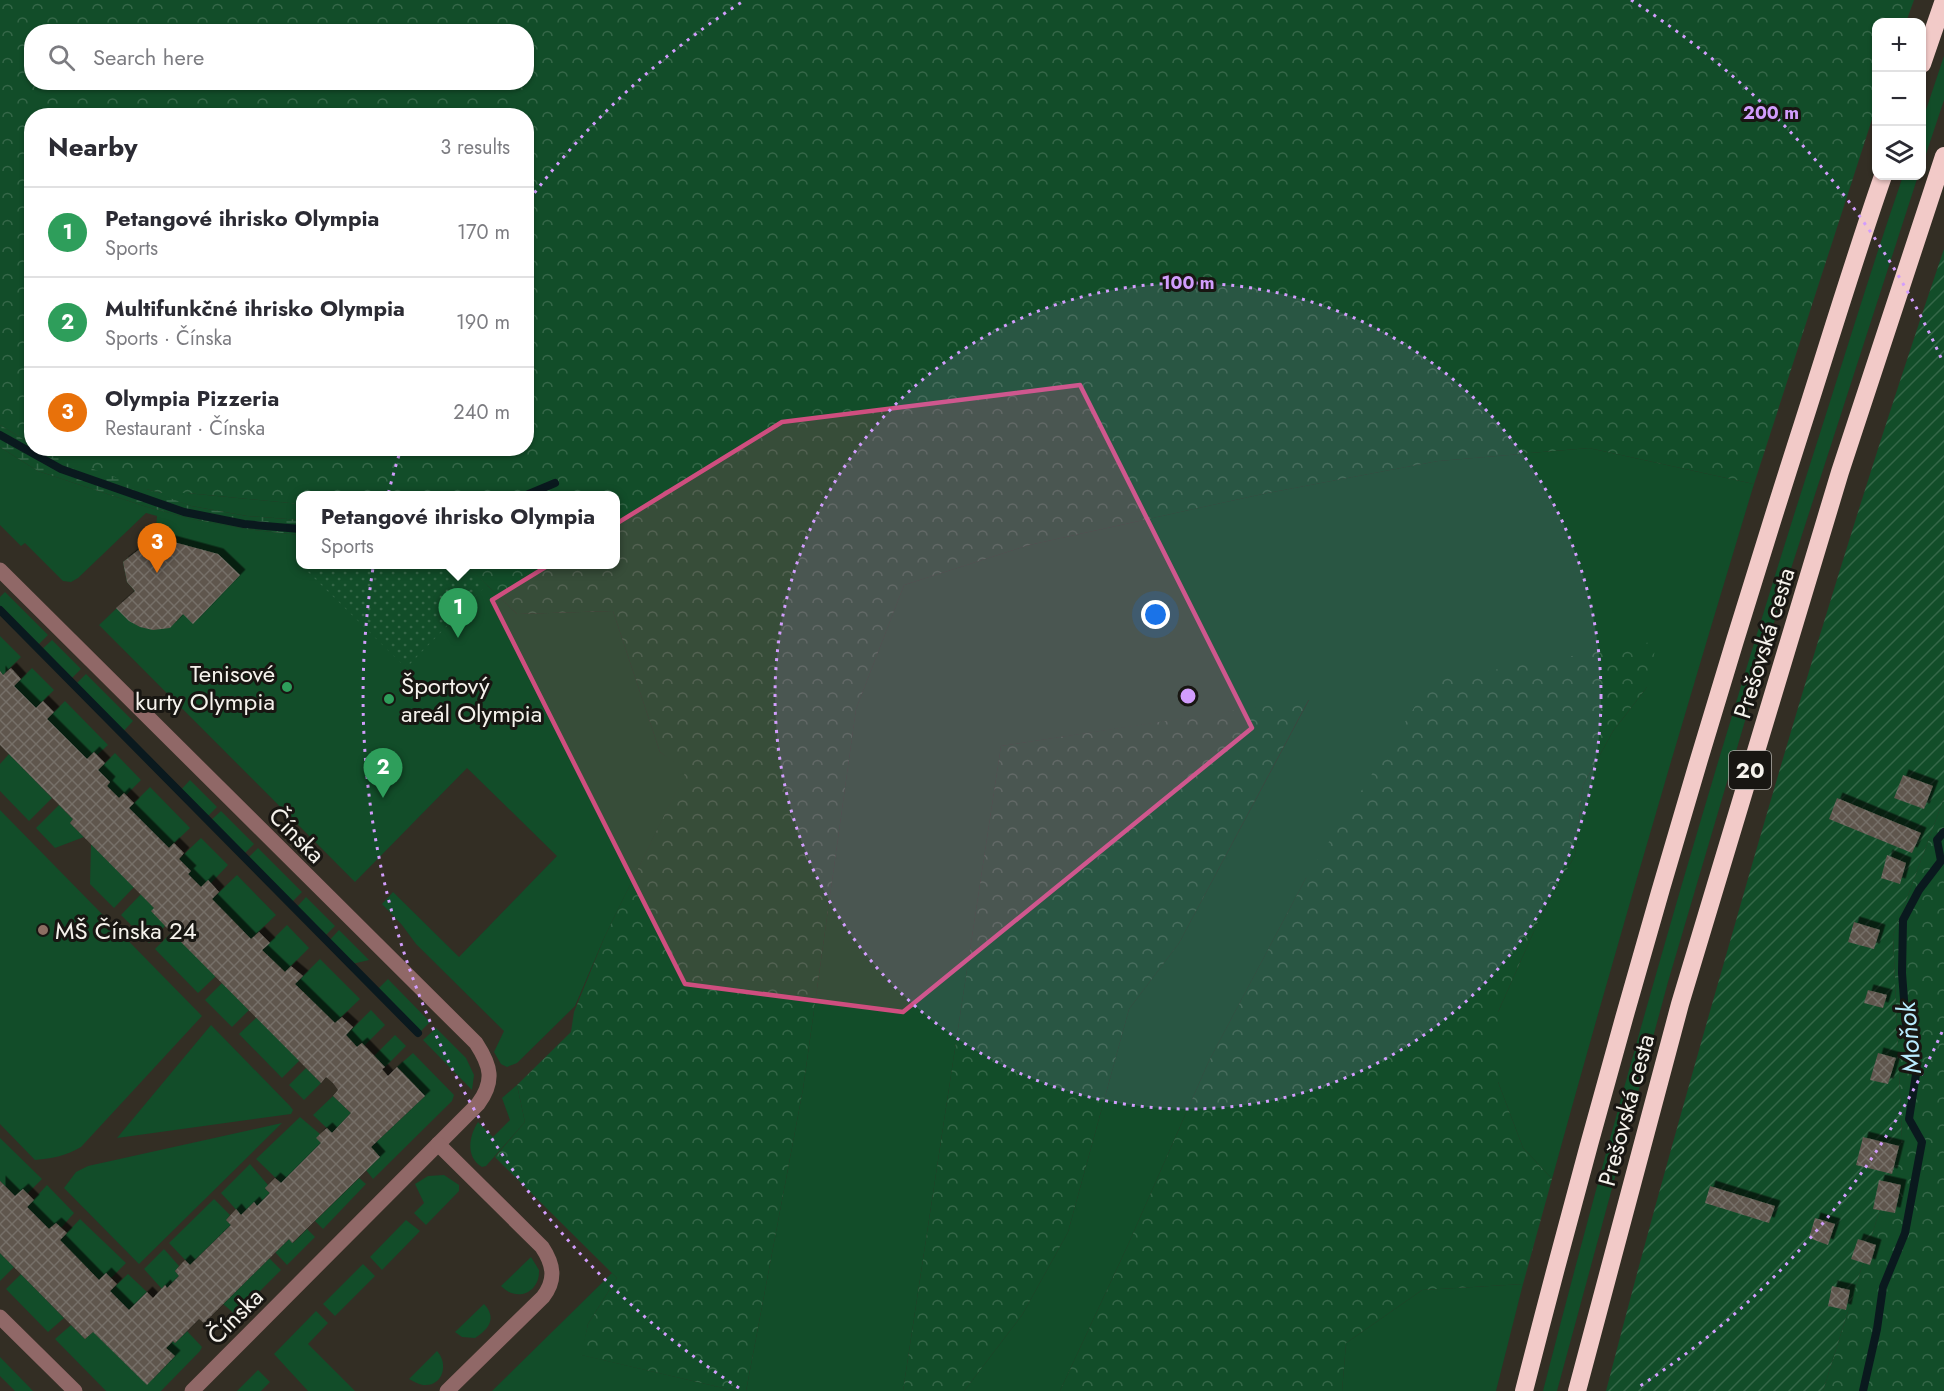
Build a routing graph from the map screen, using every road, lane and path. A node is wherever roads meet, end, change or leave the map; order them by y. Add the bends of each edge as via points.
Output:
1 (1944, 0) edge
2 (1926, 52) edge
3 (1944, 156) edge
4 (1882, 180) edge
5 (0, 570) edge
6 (438, 1144) junction
7 (0, 1317) edge
8 (75, 1391) edge
9 (192, 1391) edge
10 (447, 1391) edge
11 (1524, 1391) edge
12 (1577, 1391) edge

1 - 2 highway
3 - 12 highway, Prešovská cesta / 20 via 1840,472 1680,1004
4 - 11 highway, Prešovská cesta / 20 via 1755,574 1675,840
5 - 6 street, Čínska via 476,1043 487,1066 489,1086 478,1104
6 - 9 street, Čínska
6 - 10 street via 542,1247 553,1276 543,1297
7 - 8 street

